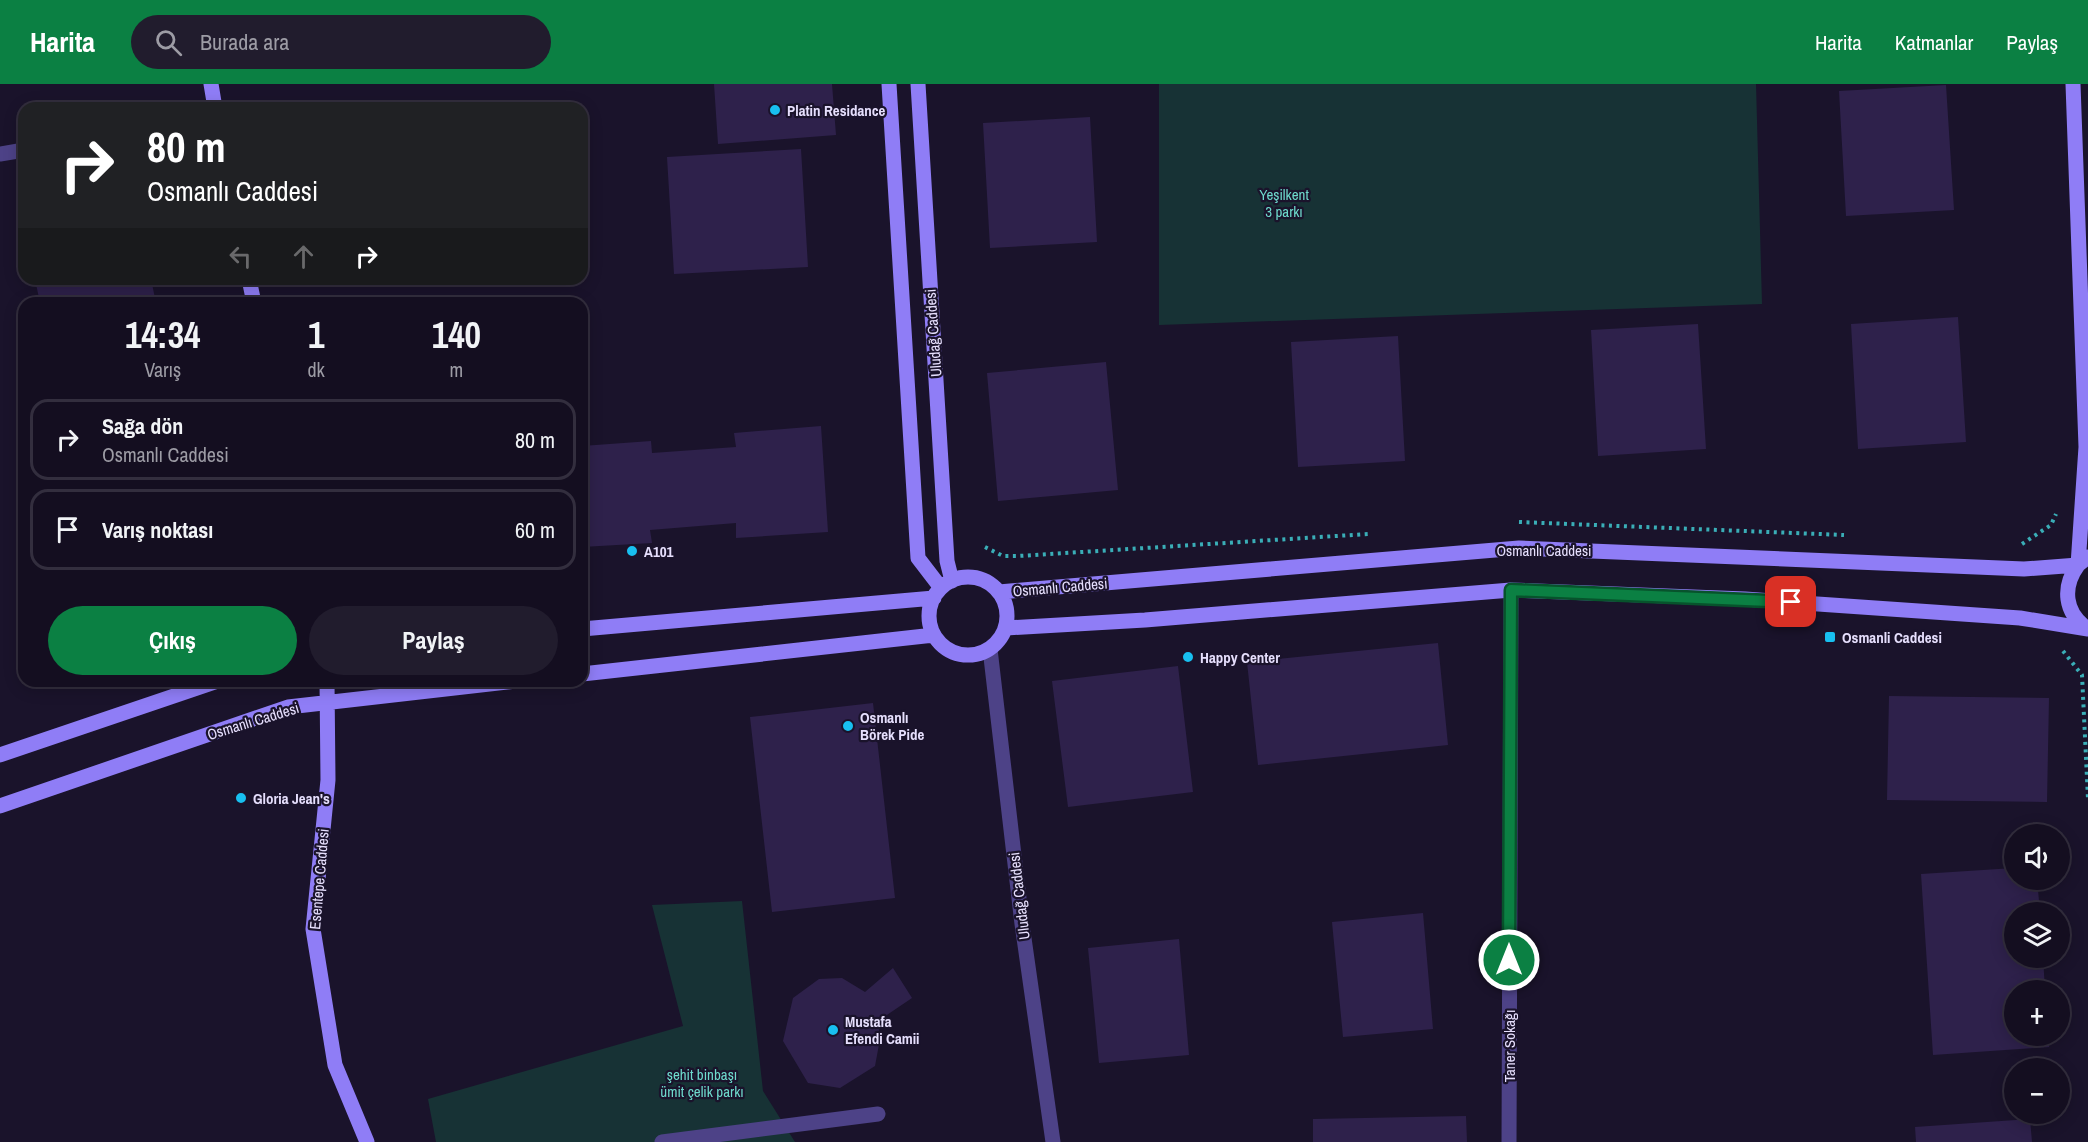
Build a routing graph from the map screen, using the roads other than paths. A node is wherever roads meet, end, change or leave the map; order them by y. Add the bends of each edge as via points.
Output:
1 (211, 84) edge
2 (889, 84) edge
3 (918, 84) edge
4 (2073, 84) edge
5 (214, 102) edge
6 (18, 151) edge
7 (0, 154) edge
8 (2083, 561) edge
9 (942, 589) junction
10 (1511, 590) junction
11 (999, 592) junction
12 (588, 628) edge
13 (1006, 628) junction
14 (2088, 629) edge
15 (934, 635) junction
16 (990, 649) junction
17 (588, 673) edge
18 (200, 687) edge
19 (328, 687) edge
20 (457, 687) edge
21 (329, 700) junction
22 (0, 755) edge
23 (0, 806) edge
24 (878, 1114) dead end
25 (367, 1142) edge
26 (662, 1142) edge
27 (1053, 1142) edge
28 (1509, 1142) edge

1 - 5 main road
2 - 9 main road via 918,558
3 - 9 main road, Uludağ Caddesi via 947,561
4 - 8 main road via 2086,447
6 - 7 street
8 - 11 main road, Osmanlı Caddesi via 2024,569 1519,548
8 - 14 main road via 2071,575 2067,600 2077,621
9 - 11 main road via 978,578
9 - 12 main road
9 - 15 main road via 930,611
10 - 13 main road
10 - 14 main road via 1745,599 1997,616
10 - 28 street, Taner Sokağı
11 - 13 main road via 1006,609
13 - 16 main road
15 - 16 main road via 942,646 966,656
15 - 17 main road
16 - 27 street, Uludağ Caddesi via 1022,924
18 - 22 main road
19 - 21 main road, Esentepe Caddesi
20 - 21 main road, Osmanlı Caddesi
21 - 23 main road, Osmanlı Caddesi via 288,707
21 - 25 main road, Esentepe Caddesi via 328,780 313,929 335,1065
24 - 26 street

